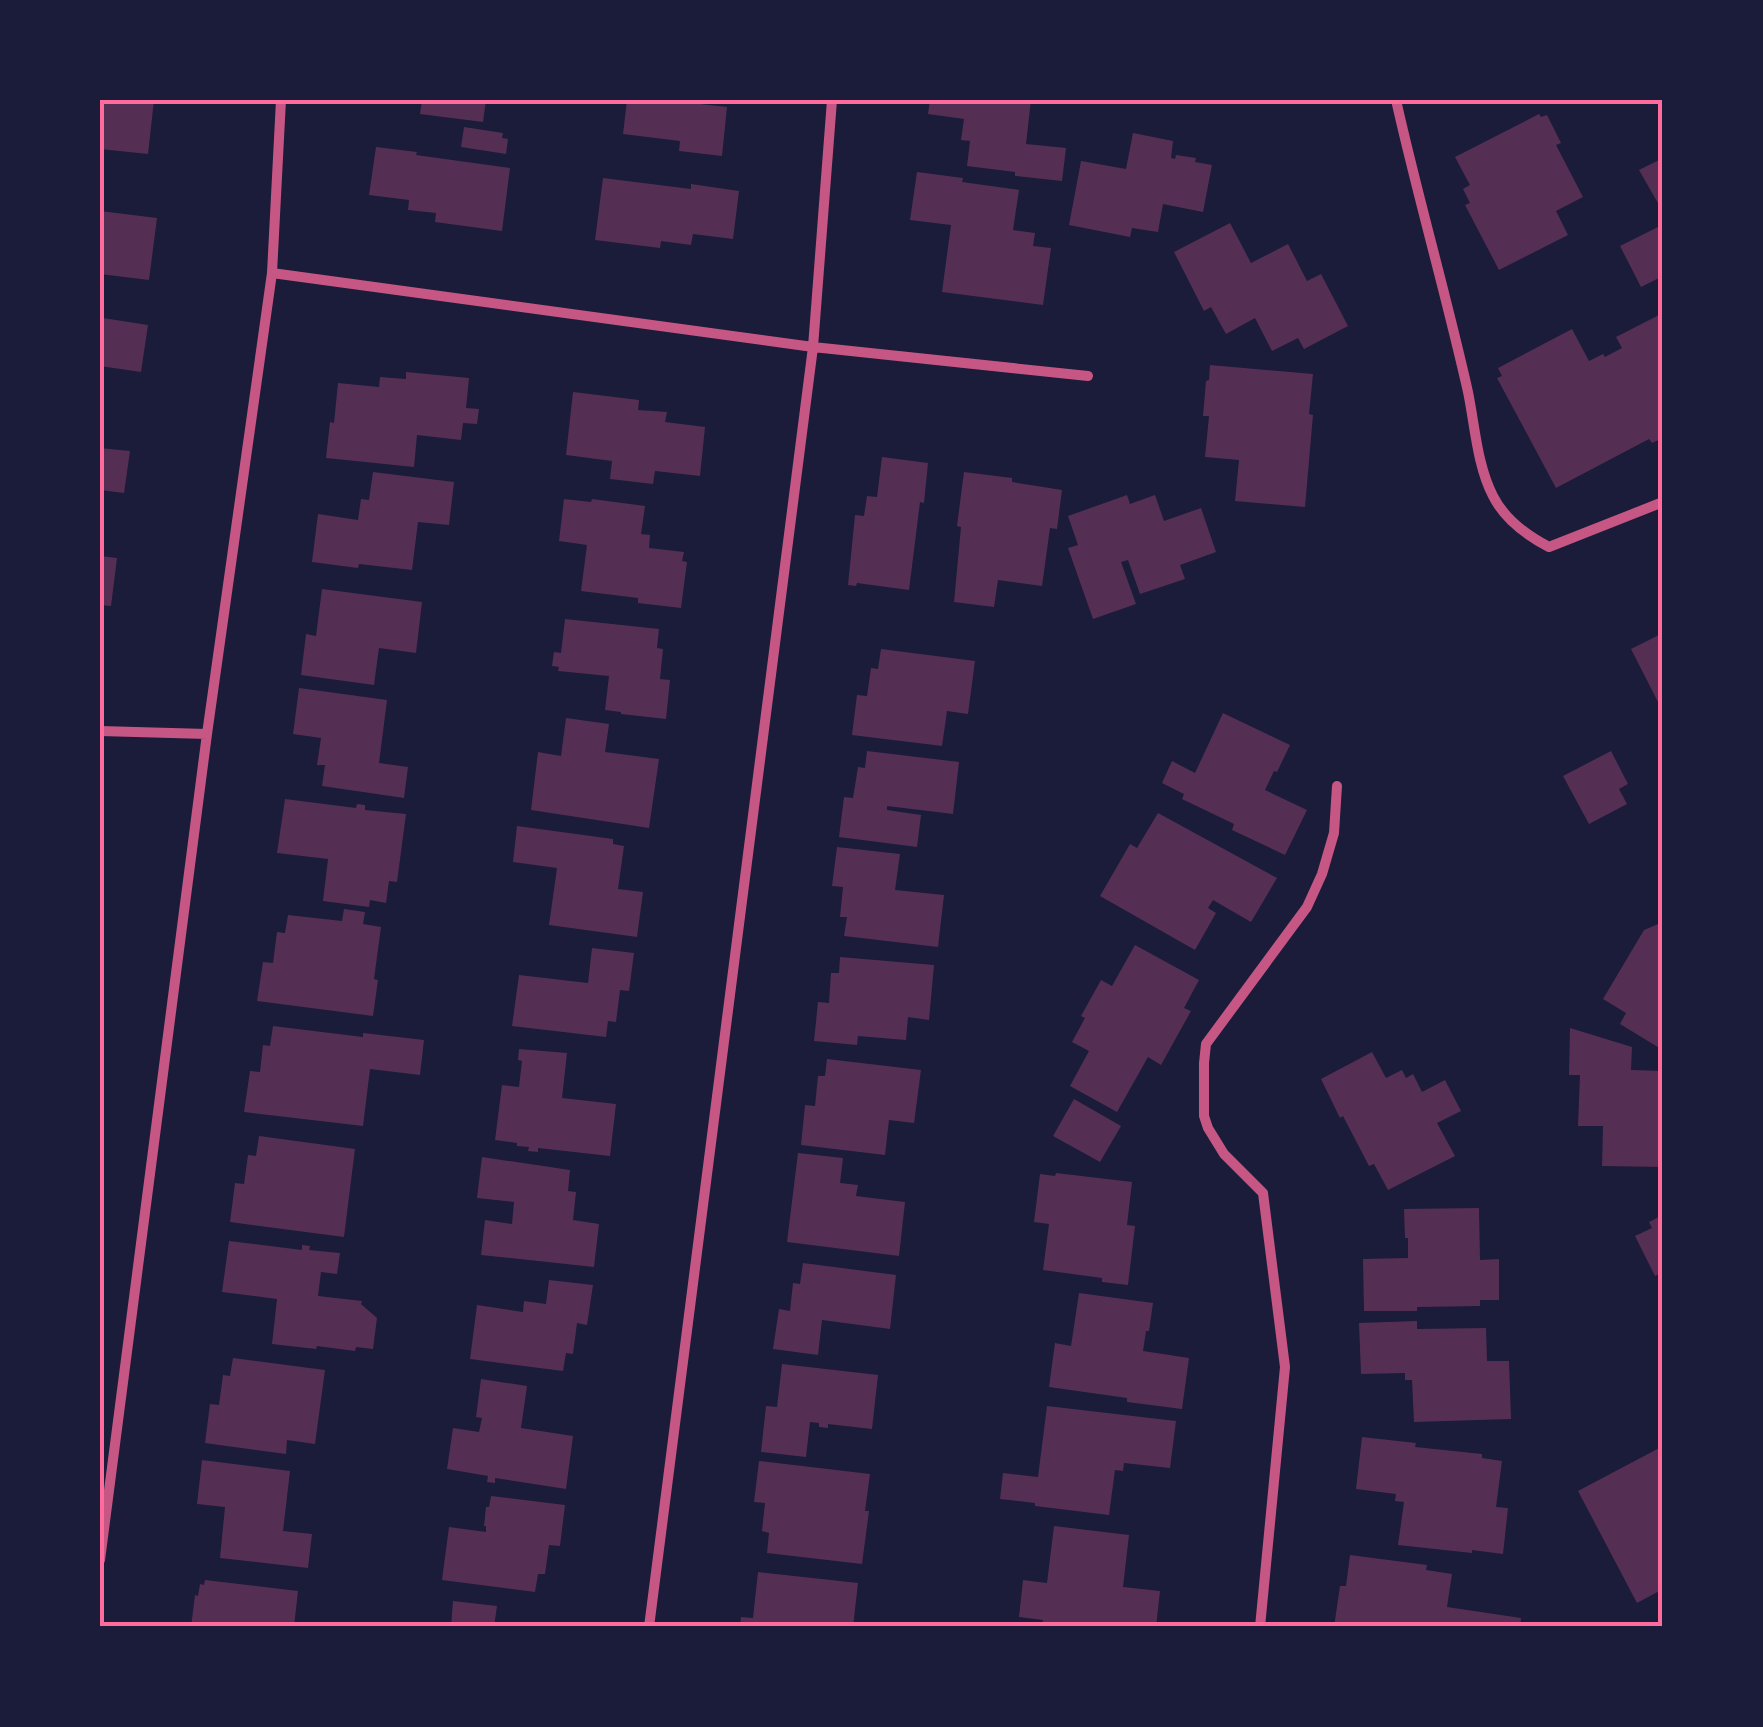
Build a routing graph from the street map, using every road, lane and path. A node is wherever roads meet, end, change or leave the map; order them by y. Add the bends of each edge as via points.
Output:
1 (281, 100) edge
2 (832, 100) edge
3 (1396, 100) edge
4 (272, 273) junction
5 (813, 346) junction
6 (1088, 376) dead end
7 (1663, 502) edge
8 (100, 731) edge
9 (207, 734) junction
10 (1337, 786) dead end
11 (100, 1560) edge
12 (649, 1627) edge
13 (1260, 1627) edge

1 - 4 street
2 - 5 street
3 - 7 street via 1479,452 1502,512 1549,546
4 - 5 street
4 - 9 street
5 - 6 street
5 - 12 street
8 - 9 street
9 - 11 street
10 - 13 street via 1334,833 1307,907 1206,1044 1204,1063 1208,1128 1262,1193 1284,1367

